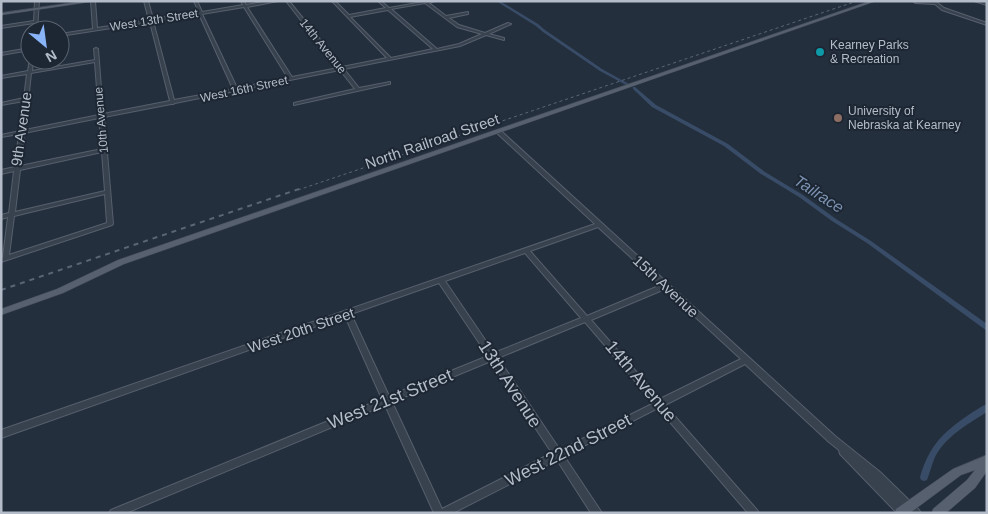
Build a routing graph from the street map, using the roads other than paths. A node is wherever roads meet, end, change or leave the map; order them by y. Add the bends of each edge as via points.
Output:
1 (37, 1) edge
2 (94, 1) edge
3 (146, 1) edge
4 (195, 1) edge
5 (242, 1) edge
6 (277, 1) edge
7 (287, 1) edge
8 (333, 1) edge
9 (379, 1) edge
10 (434, 1) edge
11 (874, 1) edge
12 (975, 1) edge
13 (425, 2) edge
14 (916, 2) edge
15 (934, 2) edge
16 (987, 4) edge
17 (245, 6) junction
18 (37, 9) junction
19 (388, 9) junction
20 (201, 13) junction
21 (1, 14) edge
22 (467, 14) dead end
23 (348, 16) junction
24 (446, 17) junction
25 (36, 20) edge
26 (152, 21) junction
27 (20, 24) edge
28 (509, 24) dead end
29 (987, 24) edge
30 (1, 27) edge
31 (95, 29) junction
32 (70, 33) edge
33 (484, 34) junction
34 (503, 39) dead end
35 (96, 49) dead end
36 (435, 50) junction
37 (20, 51) edge
38 (1, 54) edge
39 (390, 59) junction
40 (96, 61) junction
41 (341, 69) junction
42 (30, 72) junction
43 (1, 77) edge
44 (291, 79) junction
45 (389, 83) dead end
46 (236, 90) junction
47 (358, 90) junction
48 (25, 99) junction
49 (173, 103) junction
50 (1, 104) edge
51 (296, 104) dead end
52 (100, 116) junction
53 (20, 132) junction
54 (499, 132) junction
55 (1, 136) edge
56 (103, 150) junction
57 (16, 169) junction
58 (1, 172) edge
59 (107, 192) junction
60 (10, 215) junction
61 (1, 217) edge
62 (600, 224) junction
63 (526, 250) junction
64 (4, 259) edge
65 (441, 280) junction
66 (666, 286) junction
67 (1, 312) edge
68 (347, 314) junction
69 (587, 318) junction
70 (492, 357) junction
71 (746, 360) junction
72 (388, 400) junction
73 (659, 404) junction
74 (1, 434) edge
75 (557, 456) junction
76 (987, 461) edge
77 (906, 511) edge
78 (114, 513) edge
79 (438, 513) edge
80 (442, 513) edge
81 (597, 513) edge
82 (754, 513) edge
83 (937, 513) edge

1 - 18 street
2 - 18 main road
2 - 31 street
3 - 26 street
4 - 20 street
5 - 17 street
6 - 17 street, West 13th Street
7 - 41 street, 14th Avenue
8 - 23 street
9 - 19 street
10 - 13 street
11 - 54 main road, North Railroad Street
12 - 16 street
13 - 19 street
13 - 24 street
14 - 15 street
15 - 29 street
17 - 20 street, West 13th Street
17 - 44 street
18 - 21 main road
18 - 25 street
19 - 23 street
19 - 36 street
20 - 26 street, West 13th Street
20 - 46 street
22 - 24 street
23 - 39 street
24 - 33 street via 464,29
26 - 31 street, West 13th Street
26 - 49 street
27 - 30 street
28 - 33 street, West 16th Street
31 - 32 street, West 13th Street
33 - 34 street
33 - 36 street, West 16th Street via 470,42
35 - 40 street, 10th Avenue
36 - 39 street, West 16th Street
37 - 38 street
39 - 41 street, West 16th Street
40 - 42 street
40 - 52 street, 10th Avenue
41 - 44 street, West 16th Street
41 - 47 street, 14th Avenue
42 - 43 street
42 - 48 street, 9th Avenue
44 - 46 street, West 16th Street
45 - 47 street
46 - 49 street, West 16th Street
47 - 51 street
48 - 50 street
48 - 53 street, 9th Avenue
49 - 52 street, West 16th Street
52 - 53 street, West 16th Street
52 - 56 street, 10th Avenue
53 - 55 street, West 16th Street
53 - 57 street, 9th Avenue
54 - 62 street, 15th Avenue
54 - 67 main road, North Railroad Street via 121,262 54,293
56 - 57 street
56 - 59 street, 10th Avenue
57 - 58 street
57 - 60 street, 9th Avenue
59 - 60 street
59 - 64 street, 10th Avenue via 110,224
60 - 61 street
60 - 64 street, 9th Avenue
62 - 63 street, West 20th Street
62 - 66 street, 15th Avenue
63 - 65 street, West 20th Street
63 - 69 street, 14th Avenue
65 - 68 street, West 20th Street
65 - 70 street, 13th Avenue
66 - 69 street, West 21st Street
66 - 71 street, 15th Avenue
68 - 72 street
68 - 74 street, West 20th Street
69 - 70 street, West 21st Street
69 - 73 street, 14th Avenue
70 - 72 street, West 21st Street
70 - 75 street, 13th Avenue
71 - 73 street, West 22nd Street
71 - 77 street, 15th Avenue via 832,439 871,482
72 - 78 street, West 21st Street
72 - 79 street
73 - 75 street, West 22nd Street
73 - 82 street, 14th Avenue
75 - 80 street, West 22nd Street
75 - 81 street, 13th Avenue
76 - 77 main road via 957,472
76 - 83 main road via 971,484

